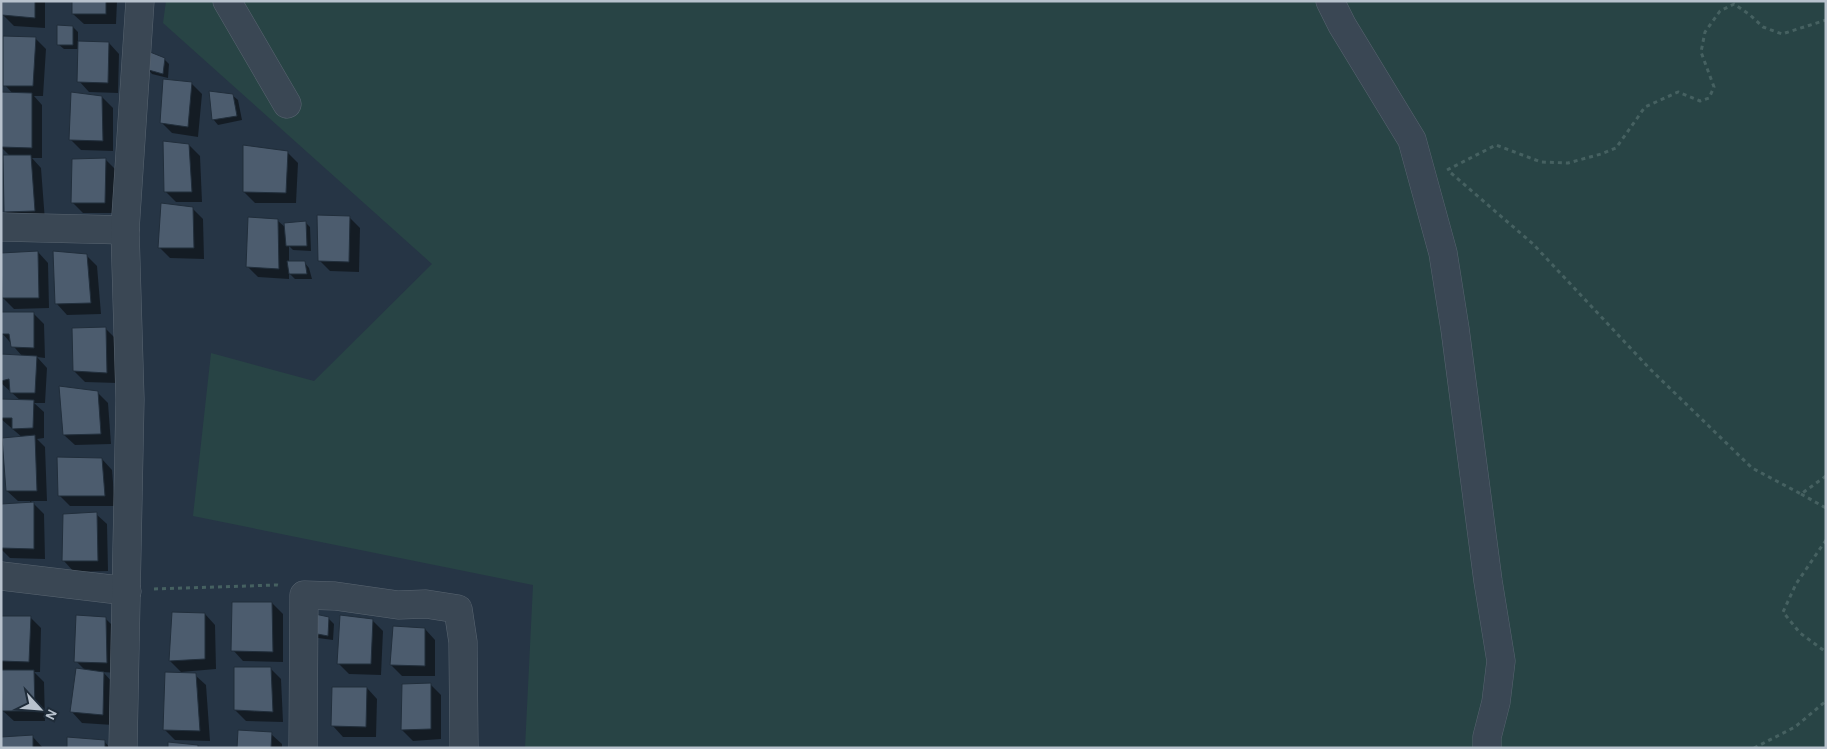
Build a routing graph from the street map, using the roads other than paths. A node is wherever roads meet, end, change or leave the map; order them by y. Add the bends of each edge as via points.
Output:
1 (140, 1) edge
2 (227, 1) edge
3 (1330, 1) edge
4 (287, 104) dead end
5 (1, 227) edge
6 (125, 230) junction
7 (1, 576) edge
8 (127, 590) junction
9 (122, 748) edge
10 (302, 748) edge
11 (464, 748) edge
12 (1487, 748) edge

1 - 6 street
2 - 4 street
3 - 12 street via 1412,140 1443,253 1501,661
5 - 6 street
6 - 8 street via 130,399
7 - 8 street
8 - 9 street
10 - 11 street via 304,595 458,609 463,642

